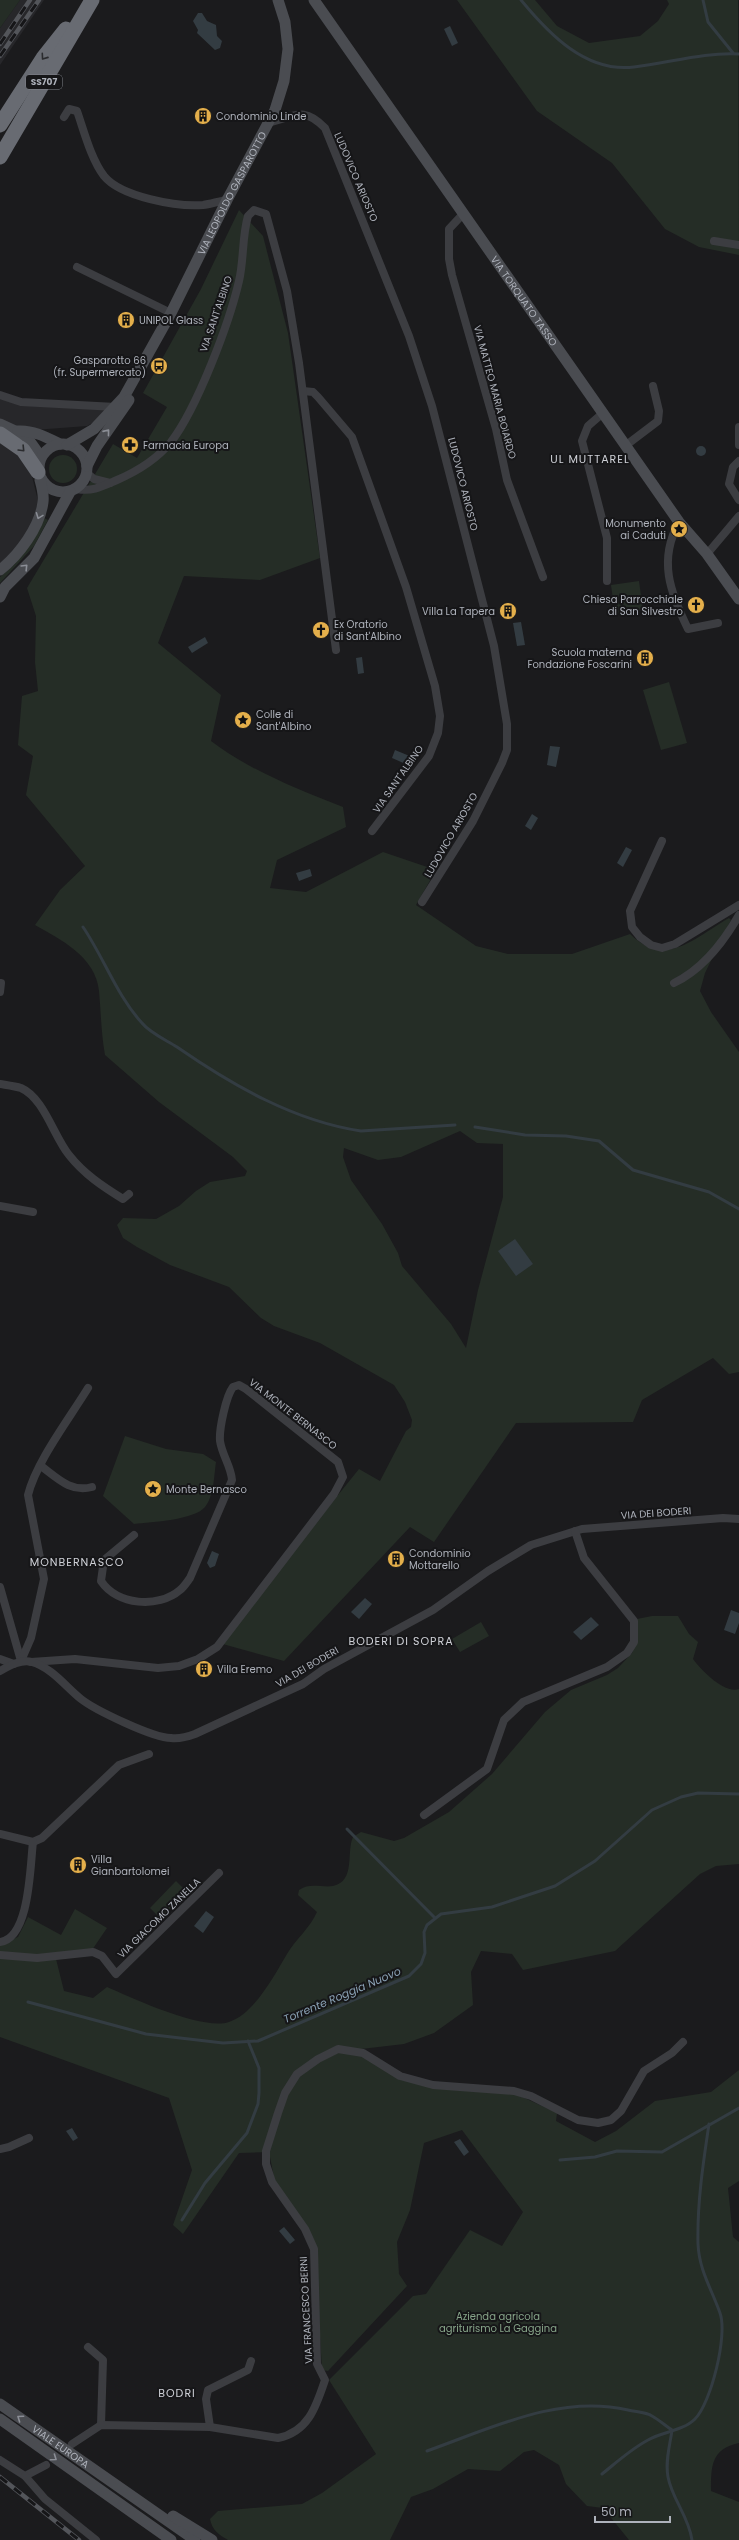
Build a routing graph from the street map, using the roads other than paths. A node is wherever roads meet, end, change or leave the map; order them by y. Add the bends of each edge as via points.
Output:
1 (278, 0) edge
2 (314, 0) edge
3 (90, 3) edge
4 (64, 117) dead end
5 (267, 122) junction
6 (0, 125) edge
7 (0, 157) edge
8 (227, 200) junction
9 (463, 214) junction
10 (714, 241) dead end
11 (739, 245) edge
12 (77, 267) dead end
13 (171, 313) junction
14 (653, 386) dead end
15 (303, 391) junction
16 (0, 395) edge
17 (93, 405) junction
18 (116, 407) junction
19 (603, 413) junction
20 (104, 420) junction
21 (0, 424) edge
22 (739, 426) edge
23 (17, 432) junction
24 (0, 434) edge
25 (64, 444) junction
26 (739, 445) edge
27 (625, 446) junction
28 (41, 457) junction
29 (739, 461) edge
30 (87, 469) junction
31 (39, 475) junction
32 (110, 483) junction
33 (73, 490) junction
34 (739, 500) edge
35 (739, 516) edge
36 (679, 522) junction
37 (707, 554) junction
38 (0, 570) edge
39 (544, 577) dead end
40 (607, 581) dead end
41 (0, 597) edge
42 (739, 599) edge
43 (718, 623) dead end
44 (336, 650) dead end
45 (372, 831) dead end
46 (662, 841) dead end
47 (422, 902) dead end
48 (739, 905) edge
49 (739, 915) edge
50 (1, 982) dead end
51 (674, 983) dead end
52 (0, 992) edge
53 (0, 1084) edge
54 (129, 1194) dead end
55 (0, 1206) edge
56 (33, 1212) dead end
57 (88, 1388) dead end
58 (41, 1466) junction
59 (92, 1487) dead end
60 (739, 1519) edge
61 (575, 1531) junction
62 (134, 1535) dead end
63 (0, 1587) edge
64 (0, 1659) edge
65 (31, 1662) junction
66 (17, 1663) junction
67 (0, 1671) edge
68 (149, 1754) dead end
69 (424, 1815) dead end
70 (0, 1834) edge
71 (34, 1842) junction
72 (219, 1873) dead end
73 (0, 1942) edge
74 (0, 1955) edge
75 (683, 2042) dead end
76 (29, 2138) dead end
77 (0, 2149) edge
78 (88, 2347) dead end
79 (251, 2361) dead end
80 (0, 2404) edge
81 (0, 2419) edge
82 (101, 2425) junction
83 (210, 2427) junction
84 (72, 2444) dead end
85 (0, 2460) edge
86 (46, 2464) dead end
87 (25, 2476) junction
88 (121, 2488) junction
89 (115, 2501) junction
90 (96, 2540) edge
91 (160, 2540) edge
92 (171, 2540) edge
93 (195, 2540) edge
94 (212, 2540) edge

1 - 5 street, VIA LEOPOLDO GASPAROTTO via 285,22 288,49 284,81
2 - 9 street, VIA TORQUATO TASSO
3 -> 6 highway via 50,48
3 - 7 highway, SS707
4 - 8 street via 69,109 77,111 96,161 104,176 114,185 132,194 162,201 202,205
5 - 8 street, VIA LEOPOLDO GASPAROTTO
5 - 47 street, LUDOVICO ARIOSTO via 299,113 308,114 325,128 409,336 432,406 494,646 507,724 507,750 473,821
8 - 13 street, VIA LEOPOLDO GASPAROTTO
9 - 19 street, VIA TORQUATO TASSO
9 - 39 street, VIA MATTEO MARIA BOIARDO via 449,229 452,275 496,429 507,480
10 - 11 street
12 - 13 street
13 - 18 street, VIA LEOPOLDO GASPAROTTO
30 -> 13 street, VIA LEOPOLDO GASPAROTTO via 97,446 148,368
14 - 27 street via 659,411 658,421
15 - 32 street, VIA SANT'ALBINO via 287,291 266,214 254,210 248,216 246,225 239,281 198,394 170,442 150,463 137,472
15 - 44 street, VIA SANT'ALBINO
15 - 45 street, VIA SANT'ALBINO via 313,392 352,436 406,587 435,686 440,716 438,733 429,756
16 - 17 street via 21,402
17 - 18 street
17 - 20 street via 101,411
18 - 20 street, VIA LEOPOLDO GASPAROTTO
19 - 27 street, VIA TORQUATO TASSO
19 - 40 street via 588,426 582,440 608,538
20 - 25 street, VIA LEOPOLDO GASPAROTTO via 87,434
21 - 23 street
22 - 26 street
23 - 25 street via 26,430
23 - 28 street via 30,441
24 -> 31 highway via 24,450
25 - 28 street, VIA LEOPOLDO GASPAROTTO via 46,451
25 - 30 street via 81,452
27 - 36 street, VIA TORQUATO TASSO
28 - 31 street
29 - 34 street via 733,467 729,484
30 - 32 street via 98,481
30 - 33 street, VIA LEOPOLDO GASPAROTTO
31 - 33 street via 49,489 63,493
31 -> 38 street via 43,502 37,521 20,549
32 - 33 street, VIA SANT'ALBINO via 93,489
41 -> 33 street, VIA LEOPOLDO GASPAROTTO via 38,552
35 - 37 street
36 - 37 street, VIA TORQUATO TASSO
36 - 43 street via 670,538 667,556 676,604 688,629
37 - 42 street, VIA TORQUATO TASSO
46 - 48 street via 630,911 632,927 640,938 662,948 675,944
49 - 51 street via 729,933 705,961 690,975
50 - 52 street
53 - 54 street via 21,1088 31,1097 47,1117 68,1154 91,1178 123,1200
55 - 56 street
57 - 58 street
58 - 59 street via 69,1487 82,1490
58 - 66 street via 28,1495 44,1579 31,1638
60 - 61 street, VIA DEI BODERI via 723,1518
61 - 65 street, VIA DEI BODERI via 548,1538 519,1551 433,1610 324,1669 289,1691 182,1738 160,1737 99,1710 82,1700 52,1674
61 - 69 street via 584,1558 634,1621 634,1642 628,1653 607,1667 523,1702 504,1720 487,1769
62 - 65 street, VIA MONTE BERNASCO via 104,1560 101,1581 107,1590 120,1597 142,1602 159,1601 180,1590 190,1578 232,1480 232,1471 220,1441 226,1399 234,1387 239,1385 338,1462 341,1469 343,1477 334,1494 216,1646 198,1659 179,1666 158,1668 75,1659
63 - 66 street
64 - 66 street
65 - 66 street, VIA DEI BODERI
66 - 67 street
68 - 71 street via 119,1765 42,1838
70 - 71 street
71 - 73 street via 23,1919 15,1935
72 - 74 street, VIA GIACOMO ZANELLA via 116,1974 102,1956 93,1952 37,1958
75 - 83 street, VIA FRANCESCO BERNI via 672,2053 644,2071 621,2111 611,2120 598,2123 578,2120 514,2090 433,2085 400,2076 363,2053 338,2048 297,2074 285,2093 278,2112 266,2151 266,2164 272,2182 305,2229 314,2249 317,2364 325,2380 312,2415 303,2425 285,2436 278,2438
76 - 77 street
78 - 82 street via 103,2360
79 - 83 street via 248,2370 208,2390 206,2399
88 -> 80 street, VIALE EUROPA
81 -> 89 street, VIALE EUROPA
82 - 83 street, VIA FRANCESCO BERNI
82 - 84 street
85 - 87 street
86 - 87 street
87 - 90 street via 45,2499
88 - 93 street, VIALE EUROPA
88 - 94 street, VIALE EUROPA
89 - 91 street, VIALE EUROPA
89 - 92 street, VIALE EUROPA

